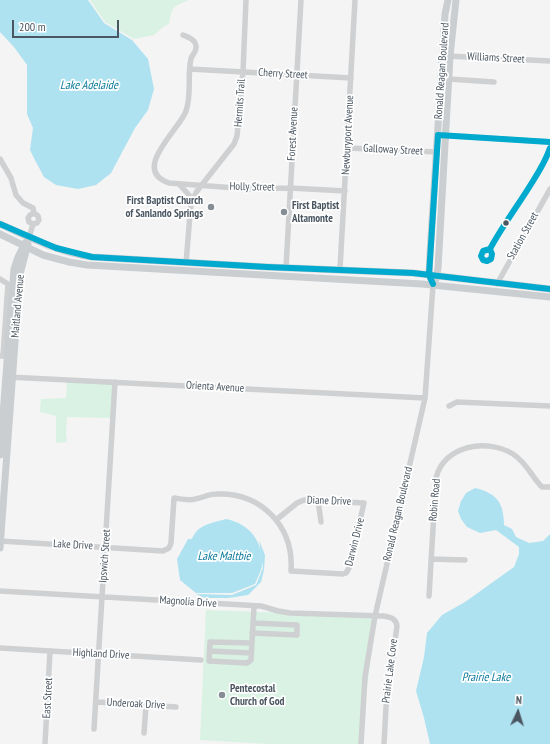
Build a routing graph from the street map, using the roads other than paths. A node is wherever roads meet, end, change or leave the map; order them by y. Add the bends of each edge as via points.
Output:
1 (246, 0) edge
2 (301, 0) edge
3 (356, 0) edge
4 (448, 0) edge
5 (456, 0) edge
6 (182, 35) dead end
7 (446, 56) junction
8 (550, 61) edge
9 (190, 69) junction
10 (243, 72) junction
11 (297, 74) junction
12 (351, 78) junction
13 (449, 79) junction
14 (494, 82) dead end
15 (438, 135) junction
16 (446, 135) junction
17 (550, 142) edge
18 (348, 148) junction
19 (437, 152) junction
20 (0, 159) edge
21 (179, 184) junction
22 (202, 185) junction
23 (290, 188) junction
24 (550, 188) edge
25 (345, 191) junction
26 (191, 203) junction
27 (0, 224) edge
28 (0, 234) edge
29 (29, 238) junction
30 (25, 247) junction
31 (36, 252) junction
32 (129, 260) junction
33 (186, 263) junction
34 (195, 263) junction
35 (122, 267) junction
36 (267, 267) junction
37 (286, 268) junction
38 (340, 269) junction
39 (176, 270) junction
40 (184, 270) junction
41 (20, 274) junction
42 (257, 274) junction
43 (429, 275) junction
44 (437, 276) junction
45 (0, 279) edge
46 (331, 279) junction
47 (497, 284) junction
48 (433, 285) junction
49 (541, 288) junction
50 (550, 289) edge
51 (531, 295) junction
52 (549, 296) edge
53 (0, 306) edge
54 (12, 312) junction
55 (0, 314) edge
56 (0, 356) edge
57 (9, 377) junction
58 (115, 382) junction
59 (425, 398) junction
60 (449, 406) dead end
61 (550, 406) edge
62 (0, 456) edge
63 (2, 471) edge
64 (550, 487) edge
65 (318, 500) junction
66 (364, 503) joint
67 (276, 520) junction
68 (321, 522) dead end
69 (0, 541) edge
70 (106, 547) junction
71 (0, 548) edge
72 (431, 559) junction
73 (465, 560) dead end
74 (0, 591) edge
75 (429, 596) dead end
76 (102, 597) junction
77 (254, 606) junction
78 (375, 616) junction
79 (253, 623) junction
80 (252, 633) junction
81 (252, 643) junction
82 (0, 648) edge
83 (50, 651) junction
84 (210, 651) junction
85 (251, 653) junction
86 (99, 654) junction
87 (201, 660) dead end
88 (96, 702) junction
89 (146, 705) junction
90 (176, 707) dead end
91 (94, 729) dead end
92 (144, 733) dead end
93 (45, 744) edge
94 (361, 744) edge
95 (384, 744) edge

1 - 10 street, Hermits Trail
2 - 11 street, Forest Avenue
3 - 12 street, Newburyport Avenue
4 - 7 main road, Ronald Reagan Boulevard via 445,14
5 - 7 main road, Ronald Reagan Boulevard
6 - 9 street via 196,43 197,48 192,56
7 - 8 street, Williams Street
7 - 13 main road, Ronald Reagan Boulevard
7 - 15 main road, Ronald Reagan Boulevard
9 - 10 street, Cherry Street
9 - 21 street, Holly Street via 183,118 154,163 159,178
10 - 11 street, Cherry Street
10 - 22 street, Hermits Trail via 238,136
11 - 12 street, Cherry Street
11 - 23 street, Forest Avenue
12 - 18 street, Newburyport Avenue
13 - 14 street
13 - 16 main road, Ronald Reagan Boulevard
15 - 16 street
15 - 19 main road, Ronald Reagan Boulevard
16 - 17 street
16 - 44 main road, Ronald Reagan Boulevard
18 - 19 street, Galloway Street
18 - 25 street, Newburyport Avenue
19 - 43 main road, Ronald Reagan Boulevard
20 - 29 street via 11,178 16,195 23,203 33,208 38,216 39,220 33,224
21 - 22 street, Holly Street
21 - 26 street via 189,195
22 - 23 street, Holly Street via 249,189
22 - 26 street, Hermits Trail
23 - 25 street, Holly Street
23 - 37 street, Forest Avenue
24 - 47 street, Station Street
25 - 38 street, Newburyport Avenue
26 - 33 street, Hermits Trail
27 - 29 main road
28 - 30 main road
29 - 30 main road, Maitland Avenue
29 - 32 main road via 75,254
30 - 31 main road
30 - 41 main road, Maitland Avenue
30 - 54 main road, Maitland Avenue via 14,269
31 - 35 main road via 69,262
31 - 41 main road via 28,259
32 - 33 main road
32 - 35 main road
33 - 34 main road
33 - 39 main road
34 - 36 main road
34 - 40 main road
35 - 39 main road
36 - 37 main road
36 - 42 main road
37 - 38 main road
38 - 43 main road
38 - 46 main road
39 - 40 main road
40 - 42 main road
41 - 54 main road, Maitland Avenue
42 - 46 main road
43 - 44 main road
43 - 48 main road, Ronald Reagan Boulevard
44 - 47 main road
44 - 48 main road, Ronald Reagan Boulevard
45 - 54 street via 8,284
46 - 48 main road
47 - 49 main road
48 - 51 main road
48 - 59 street, Ronald Reagan Boulevard
49 - 50 main road
49 - 51 main road
51 - 52 main road
53 - 54 street
54 - 55 street
54 - 56 street via 3,356
54 - 57 main road, Maitland Avenue
57 - 58 street, Orienta Avenue
57 - 62 main road, Maitland Avenue
57 - 63 main road, Maitland Avenue
58 - 59 street, Orienta Avenue
58 - 70 street, Ipswich Street
59 - 78 street, Ronald Reagan Boulevard
60 - 61 street via 457,402
63 - 69 main road, Maitland Avenue
64 - 72 street, Robin Road via 542,487 522,462 502,449 479,446 454,453 441,464 436,478
65 - 66 street, Diane Drive
65 - 67 street, Diane Drive via 301,501
65 - 68 street
66 - 67 street, Darwin Drive via 346,573 291,571 289,546 283,529
67 - 70 street, Lake Drive via 258,504 232,495 209,495 195,500 174,498 172,543 169,548 163,551
69 - 70 street, Lake Drive
69 - 71 main road, Maitland Avenue
70 - 76 street, Ipswich Street
72 - 73 street
72 - 75 street, Robin Road
74 - 76 street, Magnolia Drive
76 - 77 street, Magnolia Drive
76 - 86 street, Ipswich Street
77 - 78 street, Magnolia Drive via 290,613
77 - 79 street
78 - 94 street, Ronald Reagan Boulevard via 366,677
78 - 95 street, Prairie Lake Cove via 393,618 397,626 386,707
79 - 80 street
79 - 80 street via 297,625 297,635
80 - 81 street
81 - 84 street via 210,642
81 - 85 street
82 - 83 street, Highland Drive
83 - 86 street, Highland Drive
83 - 93 street, East Street
84 - 85 street
84 - 85 street via 209,661 247,663 251,660
86 - 87 street, Highland Drive
86 - 88 street, Ipswich Street
88 - 89 street, Underoak Drive
88 - 91 street, Ipswich Street
89 - 90 street, Underoak Drive
89 - 92 street

